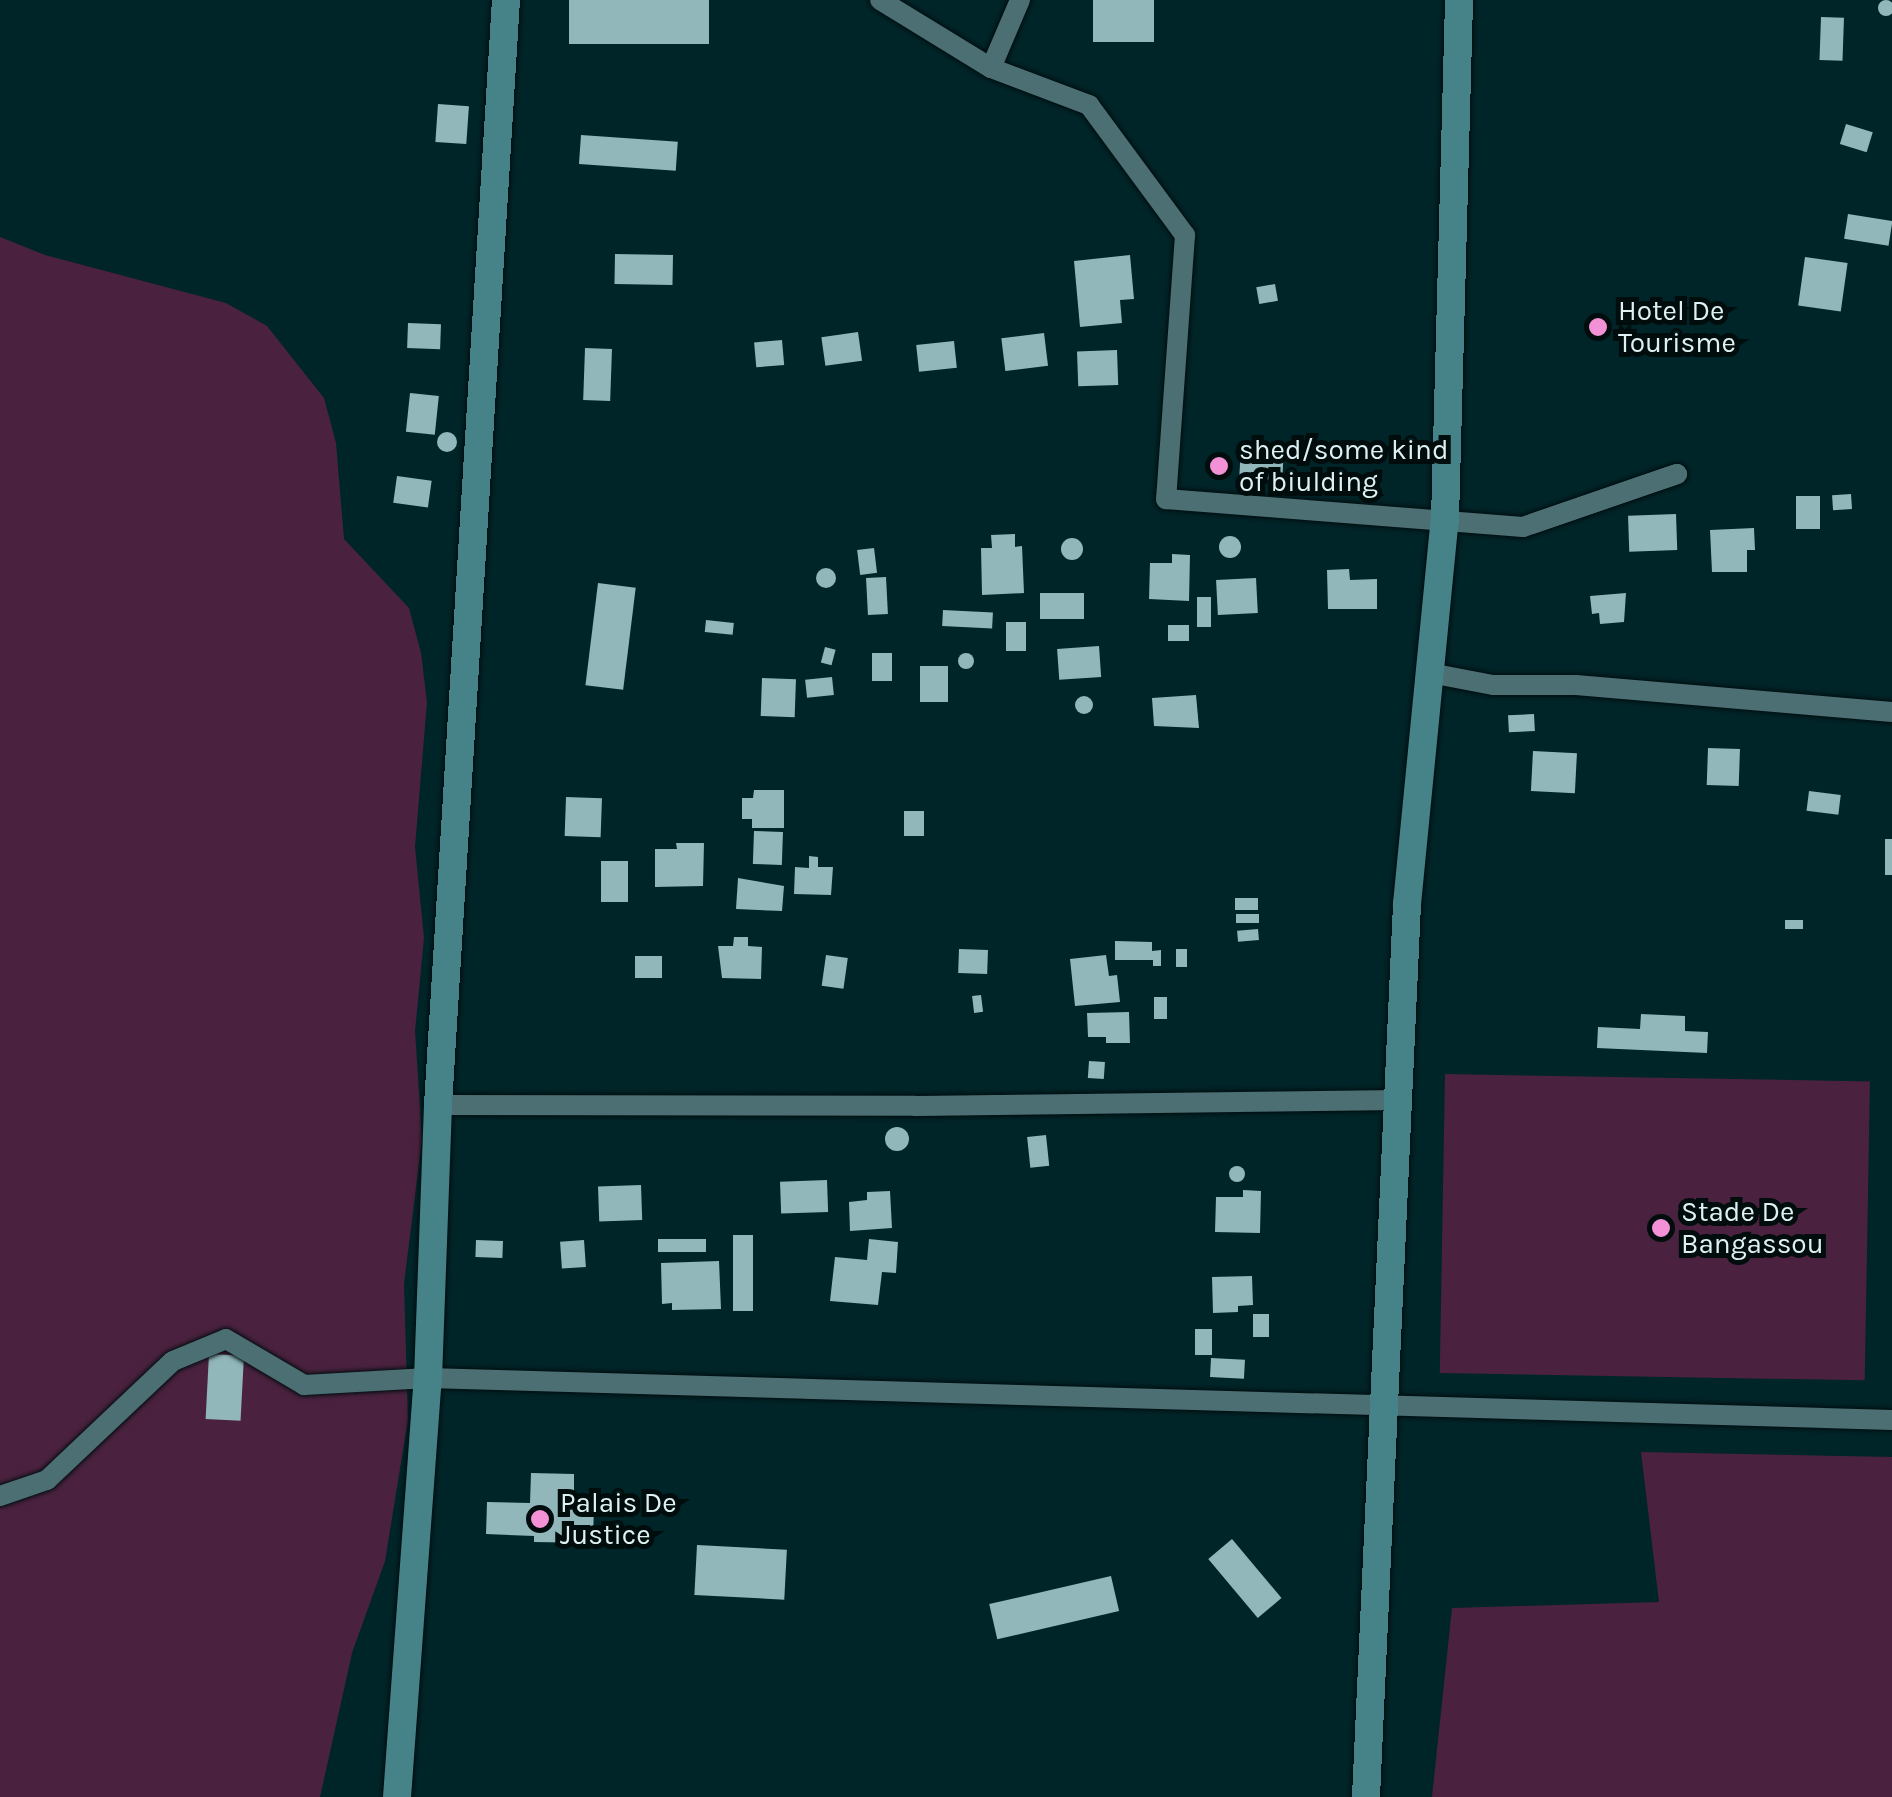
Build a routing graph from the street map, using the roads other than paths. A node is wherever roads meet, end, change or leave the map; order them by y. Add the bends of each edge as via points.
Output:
1 (506, 0) edge
2 (880, 0) edge
3 (1020, 0) edge
4 (1458, 0) edge
5 (991, 68) junction
6 (1445, 519) junction
7 (1532, 524) dead end
8 (1430, 673) junction
9 (1892, 712) edge
10 (1399, 1100) junction
11 (438, 1105) junction
12 (428, 1378) junction
13 (1386, 1405) junction
14 (1892, 1420) edge
15 (0, 1496) edge
16 (397, 1797) edge
17 (1366, 1797) edge

1 - 11 main road
2 - 5 street
3 - 5 street
4 - 6 main road
5 - 6 street via 1090,105 1185,235 1166,499
6 - 7 street via 1523,526 1677,474
6 - 8 main road
8 - 9 street via 1493,685 1576,685
8 - 10 main road via 1408,904
10 - 11 street
10 - 13 main road
11 - 12 main road
12 - 13 street
12 - 15 street via 304,1385 226,1339 172,1361 47,1480
12 - 16 main road
13 - 14 street
13 - 17 main road

